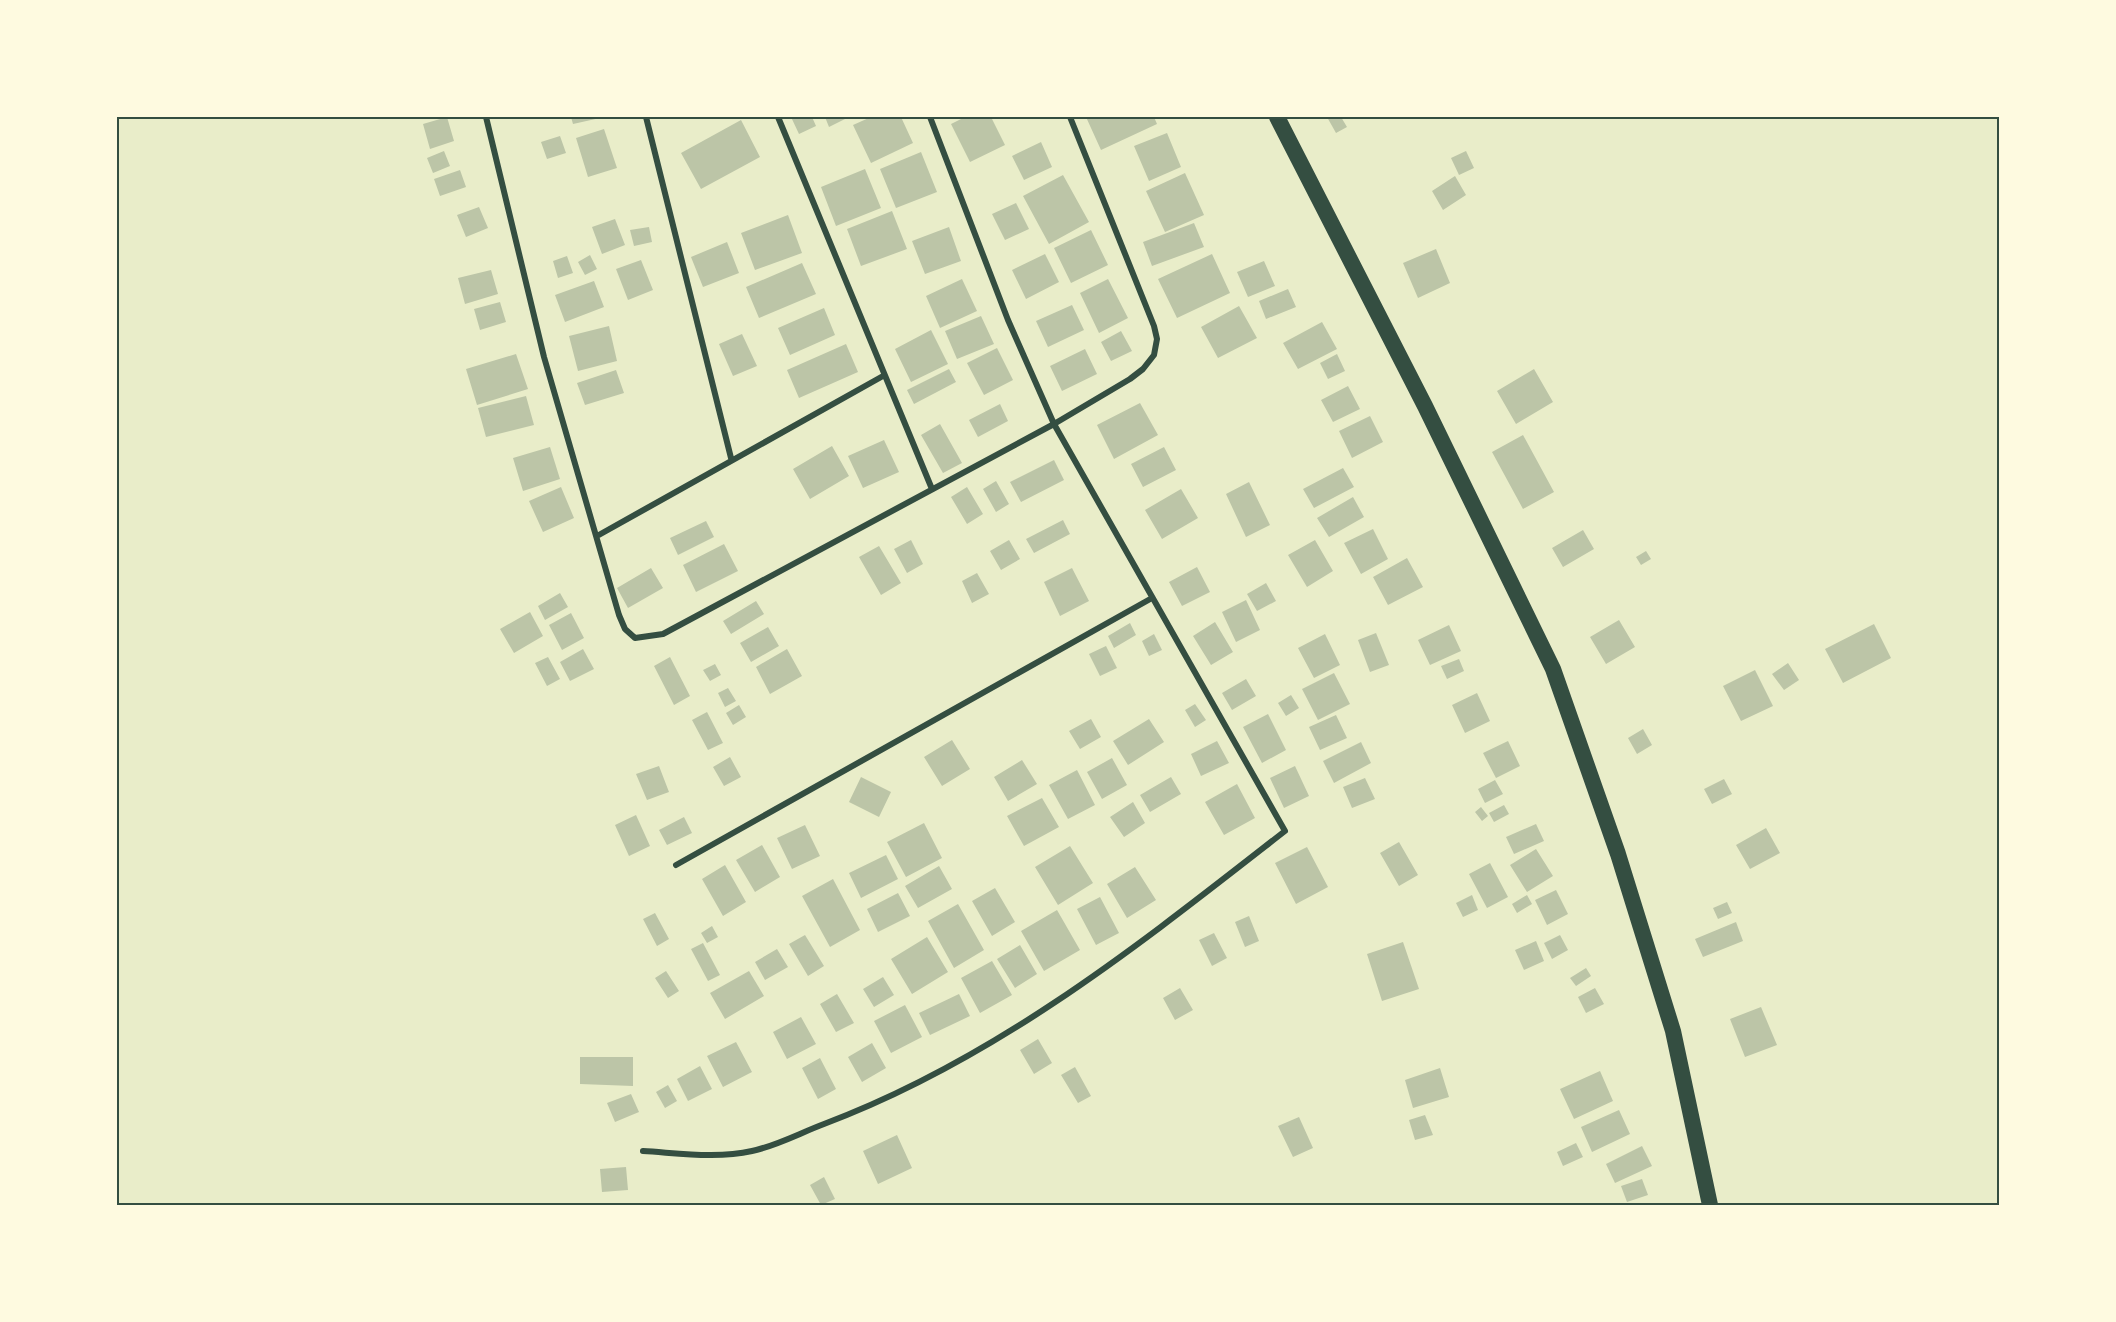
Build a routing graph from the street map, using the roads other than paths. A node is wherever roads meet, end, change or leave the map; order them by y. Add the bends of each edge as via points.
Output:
1 (486, 117) edge
2 (646, 117) edge
3 (778, 117) edge
4 (930, 117) edge
5 (1070, 117) edge
6 (1277, 117) edge
7 (883, 376) junction
8 (1054, 424) junction
9 (731, 458) junction
10 (932, 489) junction
11 (597, 536) junction
12 (1152, 598) junction
13 (676, 865) dead end
14 (643, 1150) dead end
15 (1710, 1205) edge

1 - 11 street via 544,357
2 - 9 street
3 - 7 street
4 - 8 street via 1008,320
5 - 8 street via 1157,339 1154,355 1143,369
6 - 15 highway via 1425,406 1553,669 1618,854 1673,1031
7 - 9 street
7 - 10 street
8 - 10 street
8 - 12 street
9 - 11 street
10 - 11 street via 651,637 635,638 625,629
12 - 13 street
12 - 14 street via 1285,831 1113,964 962,1061 869,1107 751,1151 701,1155

